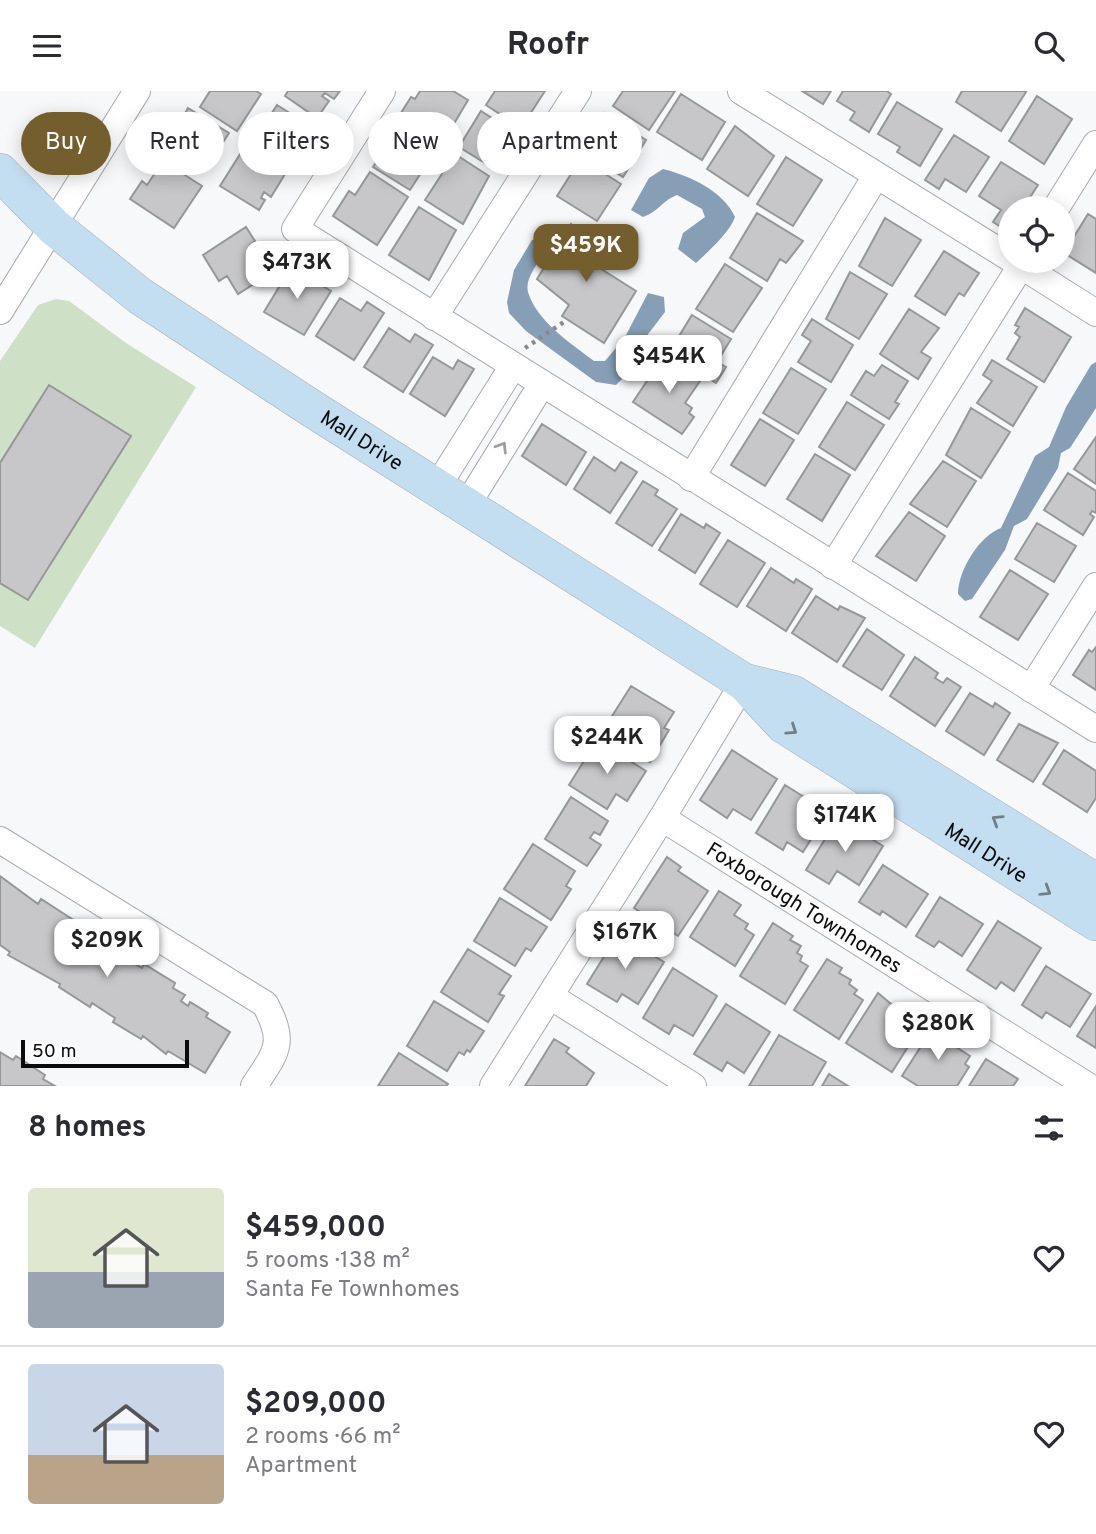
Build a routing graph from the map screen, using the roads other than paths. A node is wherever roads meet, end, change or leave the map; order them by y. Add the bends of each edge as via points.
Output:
1 (138, 91) edge
2 (382, 91) edge
3 (578, 91) edge
4 (741, 91) edge
5 (1096, 144) edge
6 (0, 172) edge
7 (876, 176) junction
8 (1064, 196) edge
9 (54, 227) junction
10 (998, 250) edge
11 (1010, 273) edge
12 (1035, 273) edge
13 (0, 311) edge
14 (1096, 313) edge
15 (434, 317) junction
16 (513, 366) junction
17 (542, 384) junction
18 (691, 478) junction
19 (452, 496) junction
20 (833, 566) junction
21 (1096, 586) edge
22 (744, 682) junction
23 (1031, 689) junction
24 (1096, 729) edge
25 (662, 818) junction
26 (0, 840) edge
27 (1096, 882) edge
28 (1096, 922) edge
29 (550, 996) junction
30 (254, 1086) edge
31 (493, 1086) edge
32 (693, 1086) edge
33 (1088, 1086) edge

1 - 9 street
2 - 15 street via 295,229
3 - 15 street
4 - 7 street
5 - 8 street
6 - 9 main road, Mall Drive
7 - 10 street
7 - 18 street
9 - 13 street
9 - 19 main road, Mall Drive via 140,296
11 - 20 street
12 - 14 street
15 - 16 street
16 - 17 street
16 - 19 street
17 - 18 street
19 -> 17 street
18 - 20 street
19 - 22 main road, Mall Drive
20 - 23 street
21 - 23 street
22 - 25 street
27 -> 22 main road, Mall Drive via 793,694
22 -> 28 main road, Mall Drive via 784,725
23 - 24 street
25 - 29 street
25 - 33 street, Foxborough Townhomes
26 - 30 street via 265,1004 278,1028 274,1055
29 - 31 street
29 - 32 street

